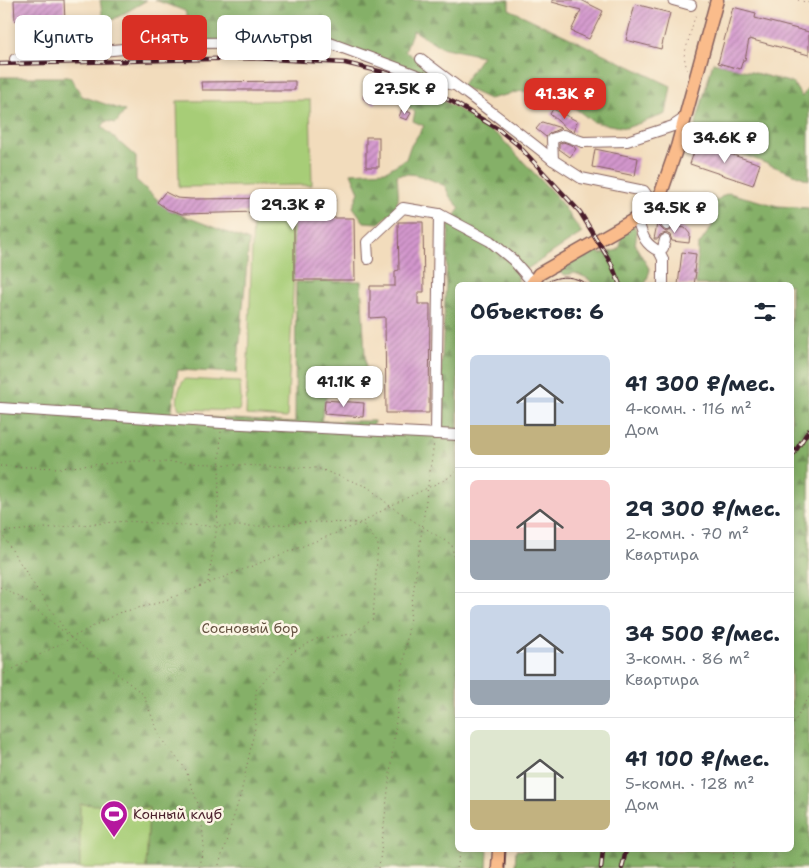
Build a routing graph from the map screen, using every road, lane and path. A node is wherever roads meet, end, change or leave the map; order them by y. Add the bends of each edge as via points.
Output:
1 (673, 0) edge
2 (717, 0) edge
3 (798, 0) edge
4 (809, 3) edge
5 (694, 7) joint
6 (112, 50) edge
7 (421, 59) dead end
8 (687, 73) dead end
9 (454, 84) junction
10 (685, 118) junction
11 (554, 160) junction
12 (654, 205) junction
13 (439, 214) junction
14 (637, 218) junction
15 (667, 225) dead end
16 (665, 240) dead end
17 (659, 251) junction
18 (368, 259) dead end
19 (530, 282) edge
20 (532, 282) edge
21 (663, 282) edge
22 (0, 408) edge
23 (222, 423) junction
24 (436, 434) junction
25 (455, 435) edge
26 (220, 465) junction
27 (0, 466) edge
28 (455, 471) edge
29 (428, 488) junction
30 (390, 506) junction
31 (362, 523) junction
32 (217, 526) junction
33 (423, 527) junction
34 (0, 532) edge
35 (455, 564) edge
36 (208, 583) junction
37 (0, 587) edge
38 (70, 637) junction
39 (0, 676) edge
40 (809, 697) edge
41 (794, 723) edge
42 (461, 852) edge
43 (499, 852) edge
44 (735, 852) edge
45 (198, 868) edge
46 (218, 868) edge
47 (380, 868) edge
48 (457, 868) edge
49 (498, 868) edge
50 (732, 868) edge

1 - 5 lane
2 - 10 main road
3 - 4 path
5 - 8 path via 684,56
6 - 9 lane via 188,43 327,42 430,80
7 - 9 lane
9 - 11 lane
10 - 11 lane via 673,126 627,140 584,142 563,135 552,139
10 - 12 main road via 667,179
11 - 12 lane via 581,178 644,191
12 - 14 main road
12 - 15 lane
13 - 18 lane via 403,208 367,242
13 - 19 lane via 490,241 513,260
13 - 24 lane
14 - 17 lane via 644,239
14 - 20 main road via 547,269
16 - 17 lane
17 - 21 lane via 663,259
22 - 23 lane
23 - 24 lane
23 - 26 path
24 - 25 lane
24 - 29 path
26 - 27 path via 134,461 60,468
26 - 30 path via 317,468 368,487
26 - 32 path
28 - 29 path
29 - 30 path
29 - 33 path
30 - 31 path
30 - 33 path
31 - 32 path
31 - 36 path
31 - 46 path via 378,543 373,619 352,634 316,639 293,652 256,690 256,728 241,793
32 - 34 path via 127,521
32 - 36 path
33 - 35 path via 452,545
33 - 47 path via 398,704
34 - 38 path
36 - 38 path via 158,603 118,613
37 - 38 path via 24,600
38 - 39 path
38 - 45 path via 142,694 161,738 185,768 201,812 204,847
40 - 41 path
42 - 48 path
43 - 49 main road
44 - 50 path

